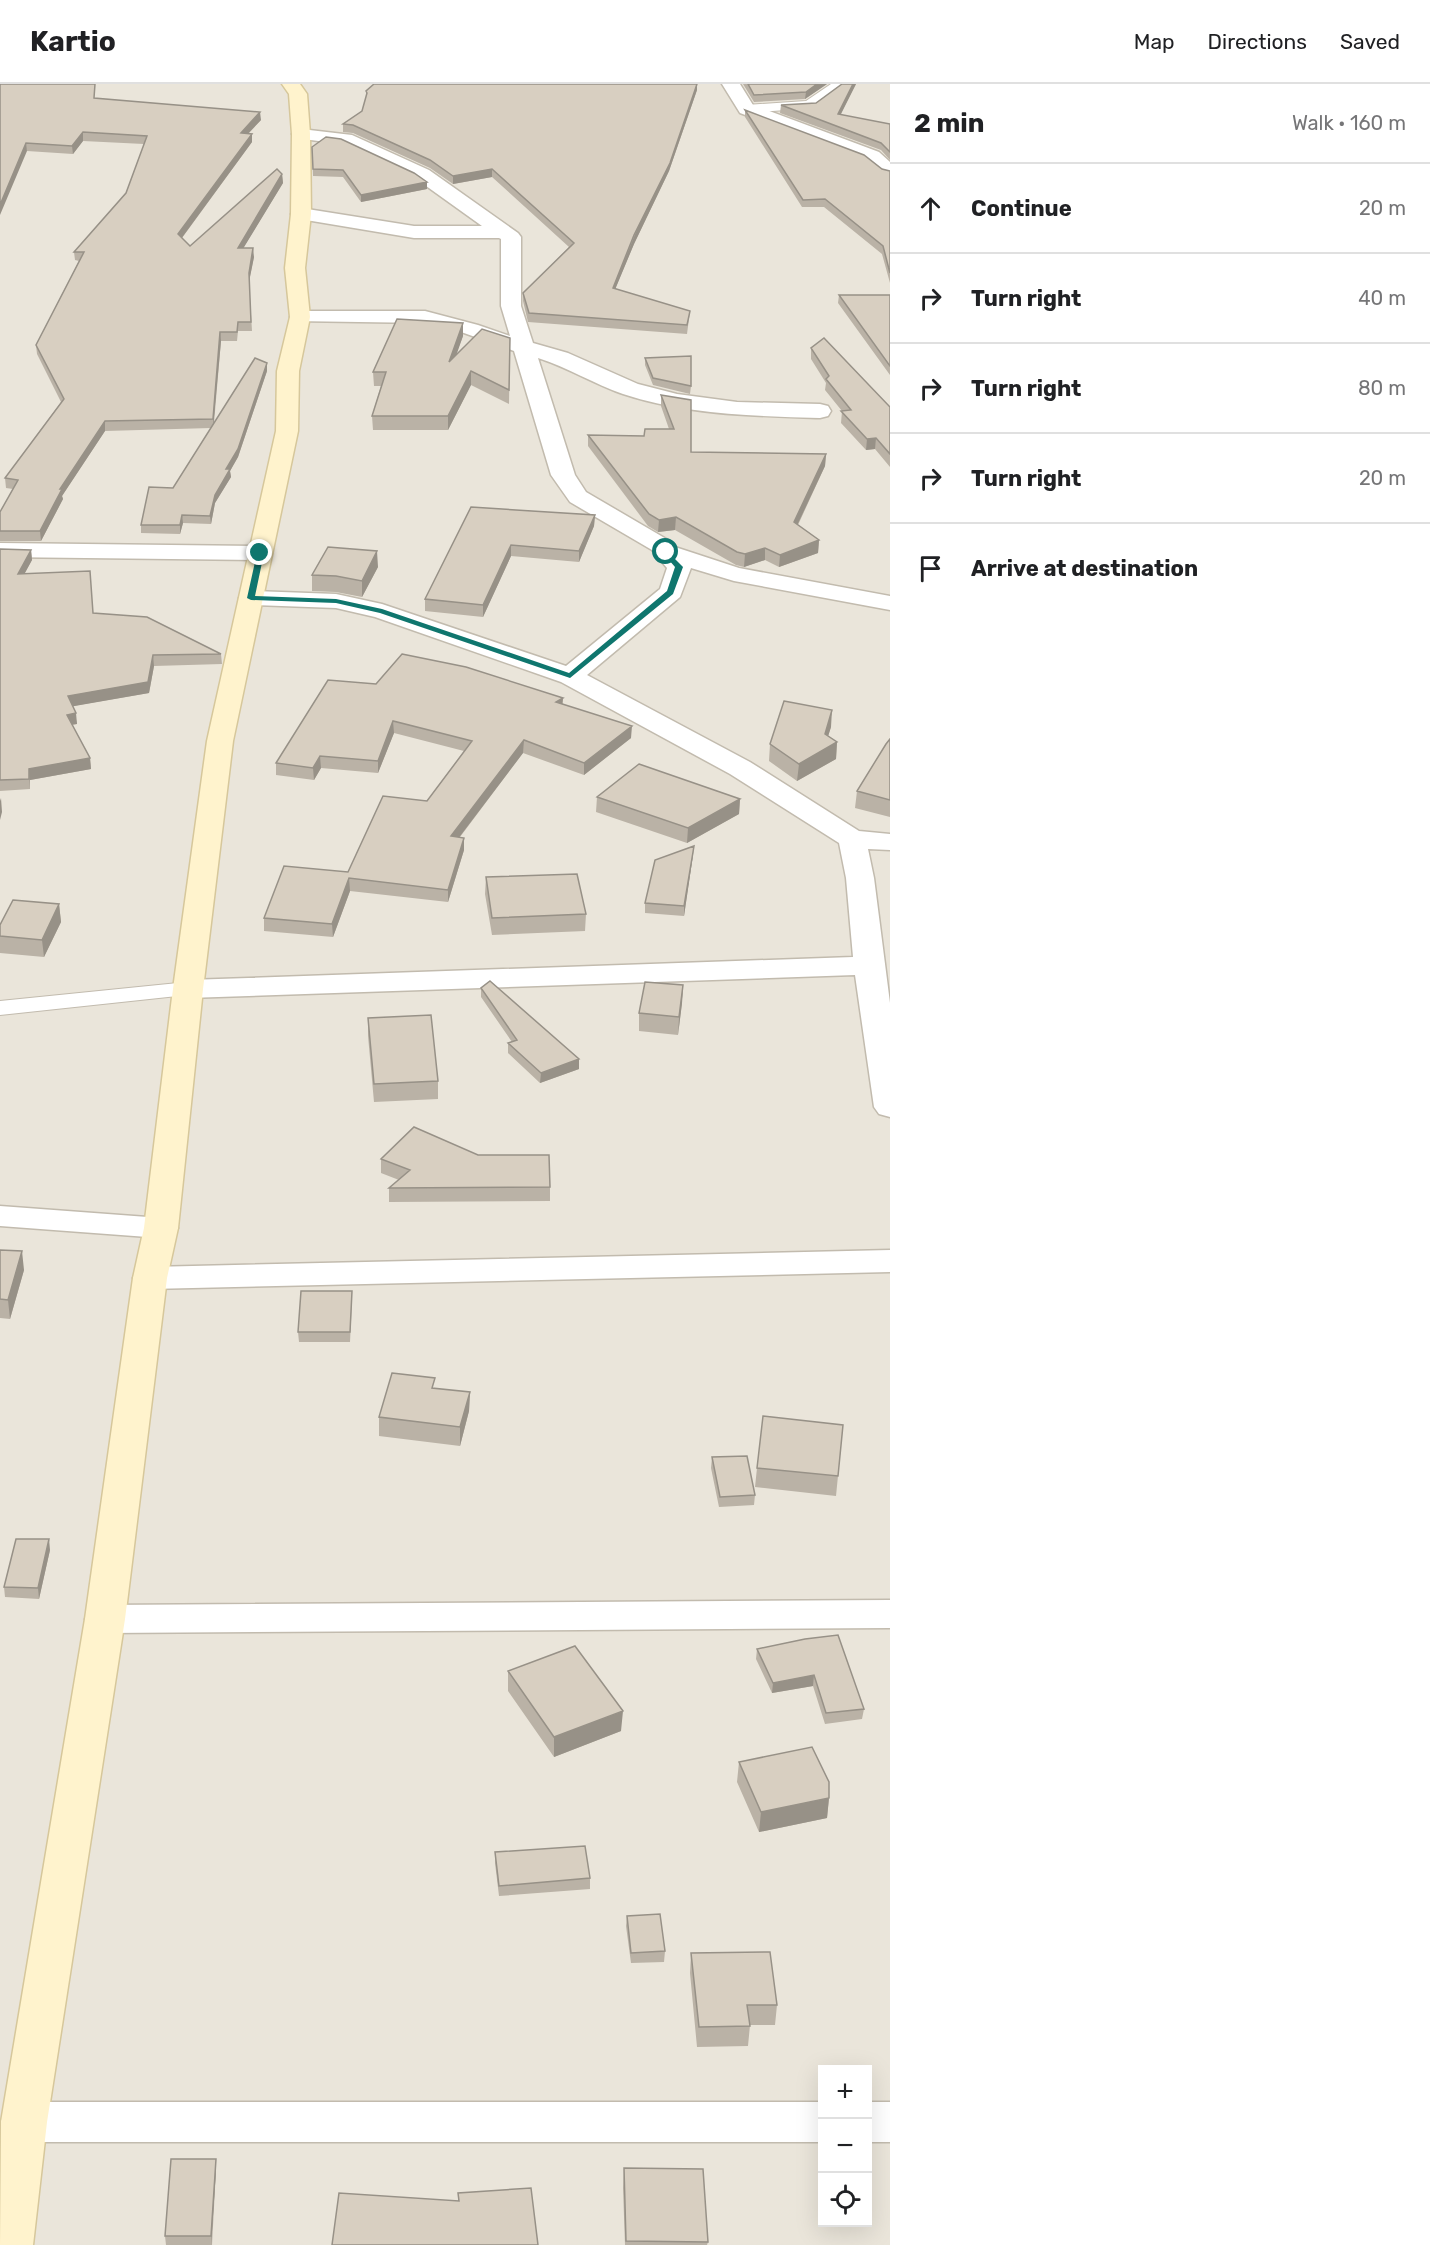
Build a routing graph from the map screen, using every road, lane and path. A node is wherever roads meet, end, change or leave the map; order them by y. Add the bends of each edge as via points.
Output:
1 (291, 84) edge
2 (731, 84) edge
3 (840, 84) edge
4 (746, 109) junction
5 (301, 134) junction
6 (890, 171) edge
7 (301, 214) junction
8 (503, 232) junction
9 (300, 317) junction
10 (523, 347) junction
11 (820, 411) dead end
12 (0, 550) edge
13 (666, 552) junction
14 (260, 553) junction
15 (251, 598) junction
16 (890, 603) edge
17 (570, 676) junction
18 (852, 839) junction
19 (890, 842) edge
20 (869, 965) junction
21 (188, 989) junction
22 (0, 1008) edge
23 (890, 1107) edge
24 (0, 1216) edge
25 (161, 1228) junction
26 (890, 1261) edge
27 (150, 1278) junction
28 (890, 1614) edge
29 (105, 1619) junction
30 (24, 2122) junction
31 (818, 2122) edge
32 (872, 2122) edge
33 (890, 2122) edge
34 (9, 2245) edge

1 - 5 street via 298,94
2 - 4 street
3 - 4 lane via 809,105
4 - 6 street via 872,156
5 - 7 street
5 - 8 street via 346,139 422,174
7 - 8 street via 414,232
7 - 9 street via 295,268
8 - 10 street via 511,237 511,306
9 - 10 street via 425,317
9 - 14 street via 288,371 287,431
10 - 11 street via 560,357 630,389 677,401 737,409
10 - 13 street via 563,475 578,497
12 - 14 street
13 - 16 street via 734,574
13 - 17 street via 679,567 671,592
14 - 15 street
15 - 17 street via 336,601 382,611
15 - 21 street via 220,741
17 - 18 street via 680,734
18 - 19 street
18 - 20 street
20 - 21 street
20 - 23 street
21 - 22 lane
21 - 25 street
24 - 25 street
25 - 27 street
26 - 27 street
27 - 29 street
28 - 29 street
29 - 30 street
30 - 31 street
30 - 34 street
32 - 33 street

